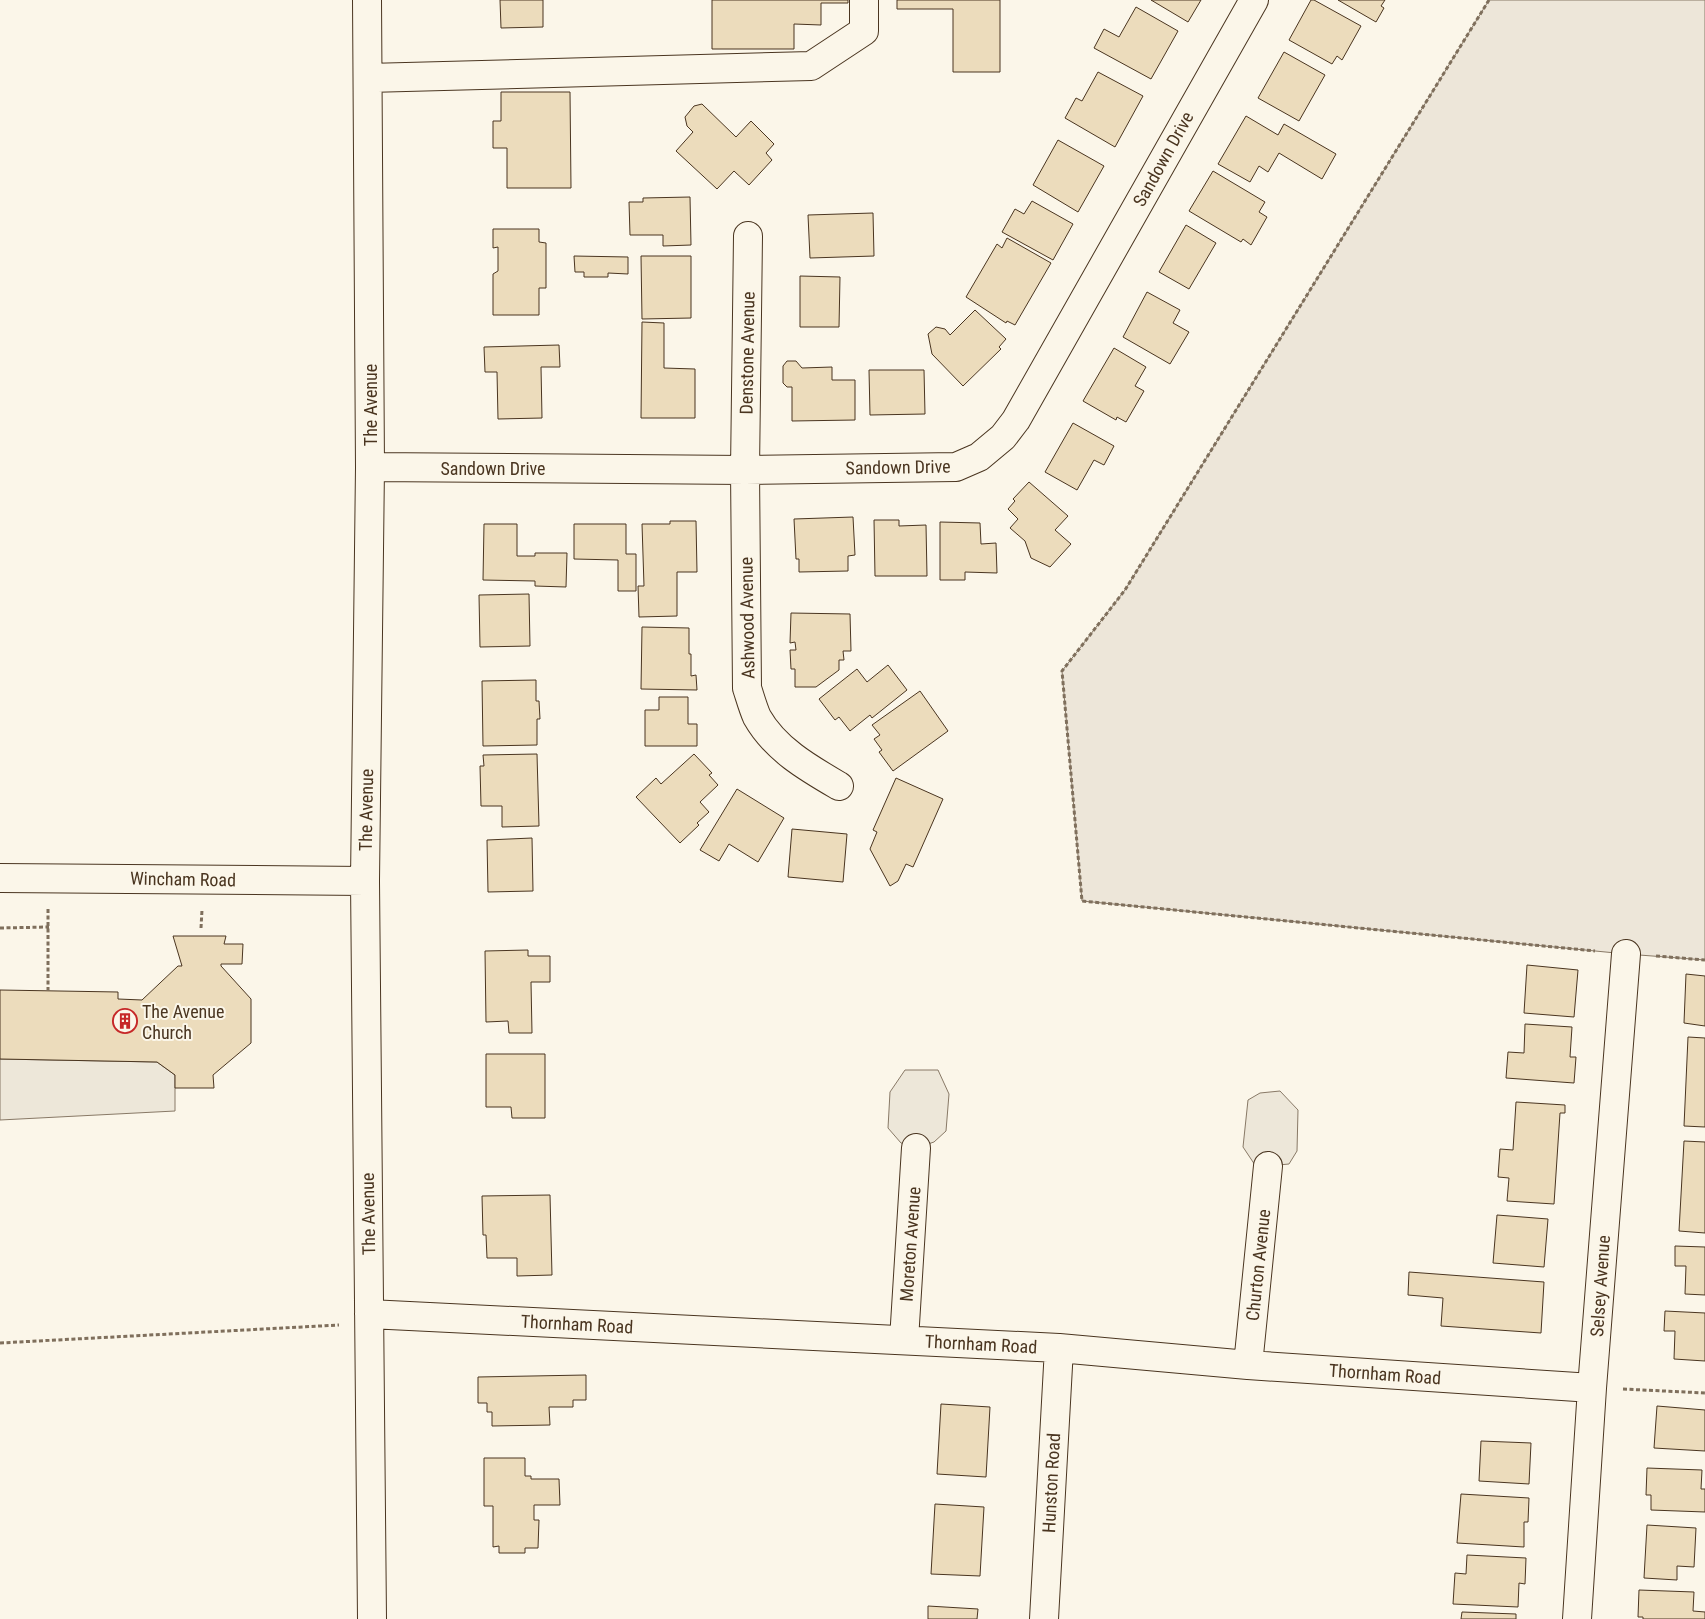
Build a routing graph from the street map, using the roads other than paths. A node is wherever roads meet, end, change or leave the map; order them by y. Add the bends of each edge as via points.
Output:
1 (367, 0) edge
2 (864, 0) edge
3 (1254, 0) edge
4 (368, 78) junction
5 (748, 236) dead end
6 (370, 467) junction
7 (745, 470) junction
8 (839, 786) dead end
9 (0, 878) edge
10 (365, 881) junction
11 (1626, 954) road end
12 (916, 1148) dead end
13 (1268, 1166) dead end
14 (369, 1314) junction
15 (904, 1340) junction
16 (1058, 1348) junction
17 (1248, 1364) junction
18 (1592, 1388) junction
19 (372, 1619) edge
20 (1044, 1619) edge
21 (1577, 1619) edge

1 - 4 street, The Avenue
2 - 4 street via 864,30 811,66
3 - 7 street, Sandown Drive via 1041,378 1002,438 979,457 956,467
4 - 6 street, The Avenue
5 - 7 street, Denstone Avenue
6 - 7 street, Sandown Drive
6 - 10 street, The Avenue
7 - 8 street, Ashwood Avenue via 747,688 757,716 773,738 801,764
9 - 10 street, Wincham Road
10 - 14 street, The Avenue
11 - 18 street, Selsey Avenue
12 - 15 street, Moreton Avenue
13 - 17 street, Churton Avenue
14 - 15 street, Thornham Road
14 - 19 street, The Avenue
15 - 16 street, Thornham Road
16 - 17 street, Thornham Road
16 - 20 street, Hunston Road
17 - 18 street, Thornham Road
18 - 21 street, Selsey Avenue

